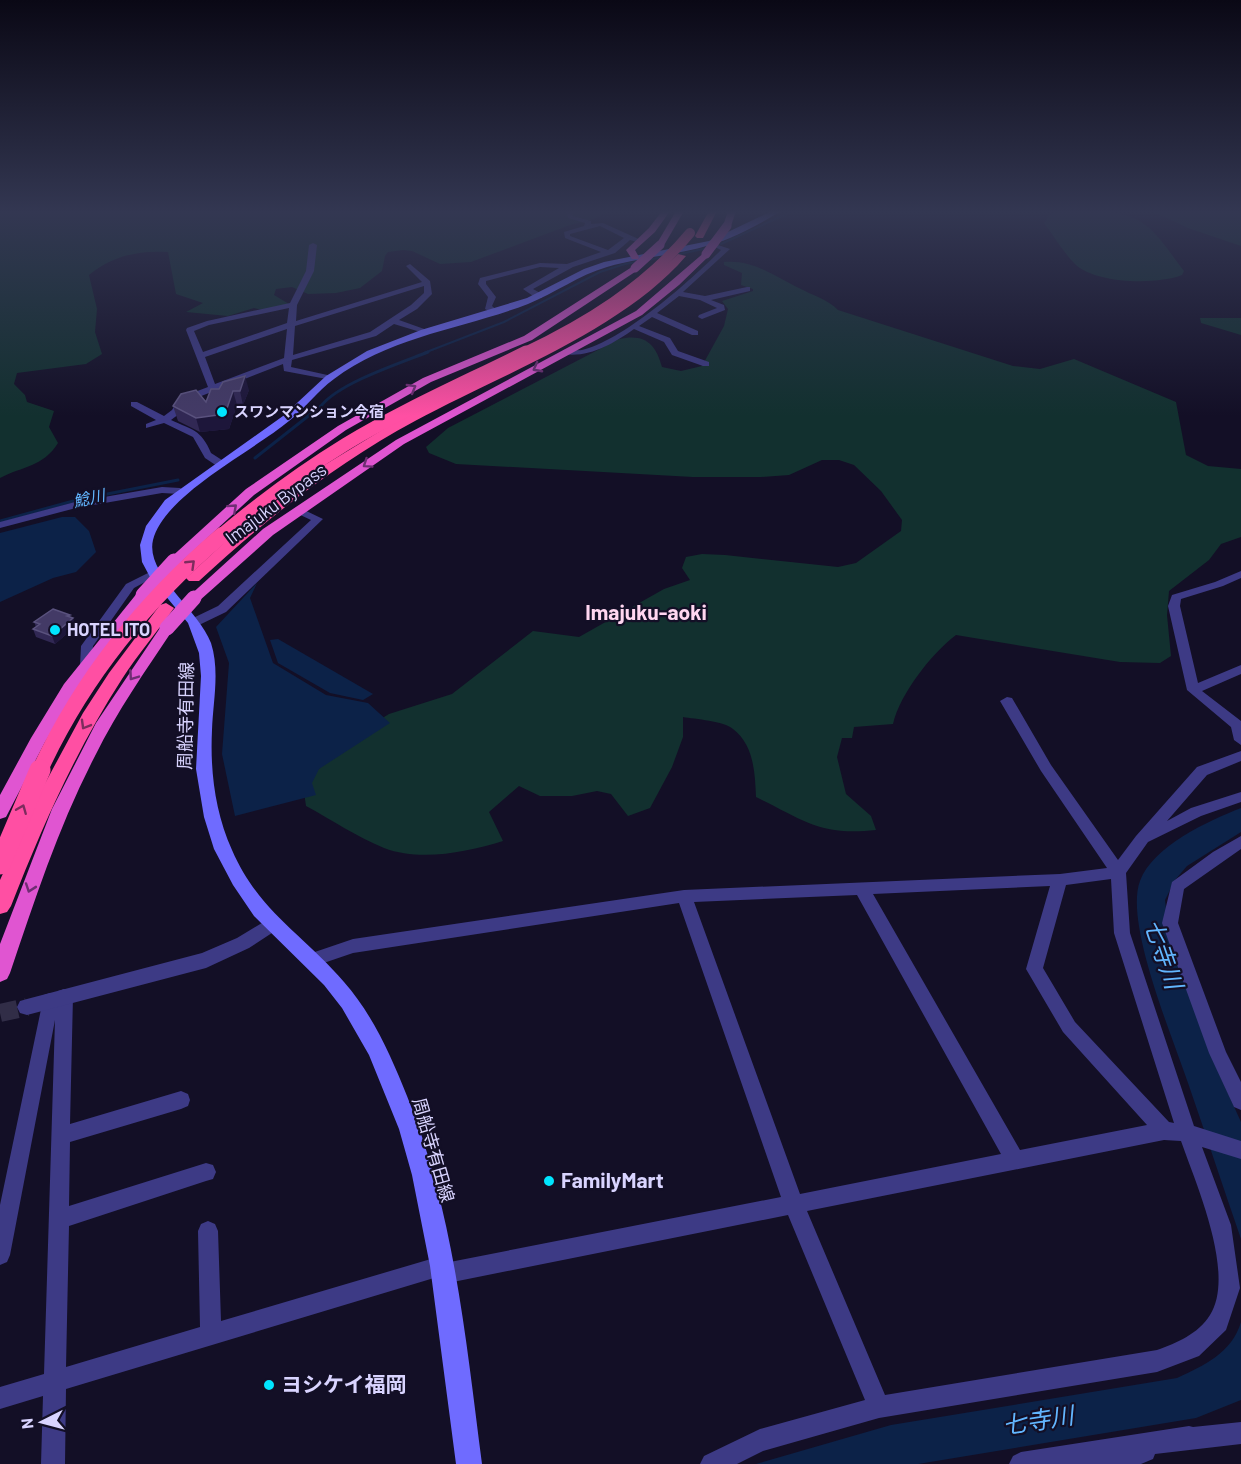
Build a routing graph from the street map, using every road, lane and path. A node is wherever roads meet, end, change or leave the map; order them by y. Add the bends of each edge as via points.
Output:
1 (306, 279) edge
2 (423, 279) edge
3 (486, 279) edge
4 (545, 279) edge
5 (571, 279) edge
6 (612, 279) edge
7 (643, 279) edge
8 (657, 279) edge
9 (679, 279) edge
10 (695, 279) edge
11 (427, 283) junction
12 (747, 289) dead end
13 (679, 292) junction
14 (539, 296) junction
15 (704, 300) junction
16 (293, 305) junction
17 (495, 312) junction
18 (653, 314) junction
19 (702, 317) dead end
20 (394, 321) junction
21 (290, 325) junction
22 (633, 326) junction
23 (424, 332) junction
24 (695, 333) dead end
25 (566, 352) junction
26 (200, 356) junction
27 (288, 359) junction
28 (706, 364) dead end
29 (329, 378) junction
30 (213, 388) junction
31 (134, 404) dead end
32 (164, 420) junction
33 (149, 426) dead end
34 (221, 464) junction
35 (180, 492) junction
36 (298, 510) junction
37 (0, 525) edge
38 (152, 574) junction
39 (1241, 574) edge
40 (195, 622) junction
41 (86, 666) junction
42 (1241, 669) edge
43 (1193, 690) junction
44 (1007, 701) dead end
45 (1241, 740) edge
46 (1241, 756) edge
47 (1241, 797) edge
48 (0, 812) edge
49 (1141, 840) junction
50 (1241, 842) edge
51 (0, 864) edge
52 (1118, 872) junction
53 (1060, 880) junction
54 (861, 887) junction
55 (684, 896) junction
56 (0, 906) edge
57 (272, 924) junction
58 (312, 960) junction
59 (0, 973) edge
60 (57, 998) junction
61 (27, 1006) tunnel mouth
62 (181, 1100) dead end
63 (1241, 1101) edge
64 (1164, 1131) junction
65 (62, 1135) junction
66 (1191, 1135) junction
67 (1241, 1150) edge
68 (1015, 1160) junction
69 (206, 1172) dead end
70 (794, 1205) junction
71 (59, 1219) junction
72 (208, 1231) dead end
73 (0, 1255) edge
74 (442, 1270) junction
75 (211, 1334) junction
76 (54, 1381) junction
77 (0, 1398) edge
78 (879, 1407) junction
79 (1241, 1433) edge
80 (1189, 1437) junction
81 (53, 1464) edge
82 (469, 1464) edge
83 (712, 1464) edge
84 (1021, 1464) edge
85 (1105, 1464) edge

1 - 16 street
2 - 11 street
3 - 17 street via 482,284 492,297 488,307
4 - 14 street via 527,289
5 - 14 main road
41 -> 6 highway, Imajuku Bypass, bridge via 174,561 250,492 342,428 427,380 528,338
51 -> 7 highway, bridge via 29,792 95,674 130,628 202,553 253,509 322,459 396,415 564,331
8 -> 56 highway via 583,329 409,419 334,463 265,513 194,578 123,662 82,730
9 - 25 highway, Imajuku Bypass via 639,313
10 - 13 street
11 - 20 street via 428,294
11 - 21 street
12 - 15 street
13 - 15 street
13 - 18 street
14 - 17 main road
15 - 19 street via 722,310
16 - 21 street
16 - 26 street via 190,330
17 - 23 main road
18 - 22 street
18 - 24 street
20 - 23 street
20 - 27 street via 373,334
21 - 26 street
21 - 27 street
22 - 25 street via 584,353
22 - 28 street via 666,340 675,353
23 - 29 main road via 370,353
25 -> 36 highway, Imajuku Bypass via 400,442
26 - 30 street
27 - 29 street via 287,369
27 - 30 street
29 - 34 main road via 287,418
30 - 32 street via 182,400 176,412
31 - 32 street
32 - 33 street
32 - 34 street via 196,435 208,457
34 - 35 main road
35 - 37 street via 162,490 75,505
35 - 38 main road via 150,528 146,543
36 - 40 street via 318,519 222,609
36 -> 59 highway, Imajuku Bypass, bridge via 194,598 167,628 119,697 85,757 43,851
38 - 40 main road, 周船寺有田線
38 - 41 street via 130,586 87,646
39 - 43 street via 1176,597 1174,606
40 - 57 main road, 周船寺有田線 via 209,660 203,781 212,820 230,863
41 - 48 highway, Imajuku Bypass via 37,742
42 - 43 street
43 - 45 street via 1237,725
44 - 52 street via 1046,768
46 - 49 street via 1202,771
47 - 49 street via 1196,812
49 - 52 street
50 - 63 street via 1177,886 1170,923 1218,1053
52 - 53 street
52 - 66 street via 1122,933
53 - 54 street
53 - 64 street via 1034,969 1070,1027
54 - 55 street
54 - 68 street
55 - 58 street via 353,946
55 - 70 street
57 - 58 main road, 周船寺有田線
57 - 60 street via 206,960
58 - 74 main road, 周船寺有田線 via 340,990 385,1066 423,1174
60 - 61 street
60 - 65 street
60 - 73 street
62 - 65 street
64 - 66 street
64 - 68 street
65 - 71 street
66 - 67 street
66 - 78 street via 1221,1225 1230,1288 1218,1322 1191,1348 1157,1361
68 - 70 street
69 - 71 street
70 - 74 street
70 - 78 street
71 - 76 street
72 - 75 street
74 - 75 street
74 - 82 main road, 周船寺有田線
75 - 76 street
76 - 77 street
76 - 81 street
78 - 83 street via 760,1440
79 - 80 street
80 - 84 street
80 - 85 street

